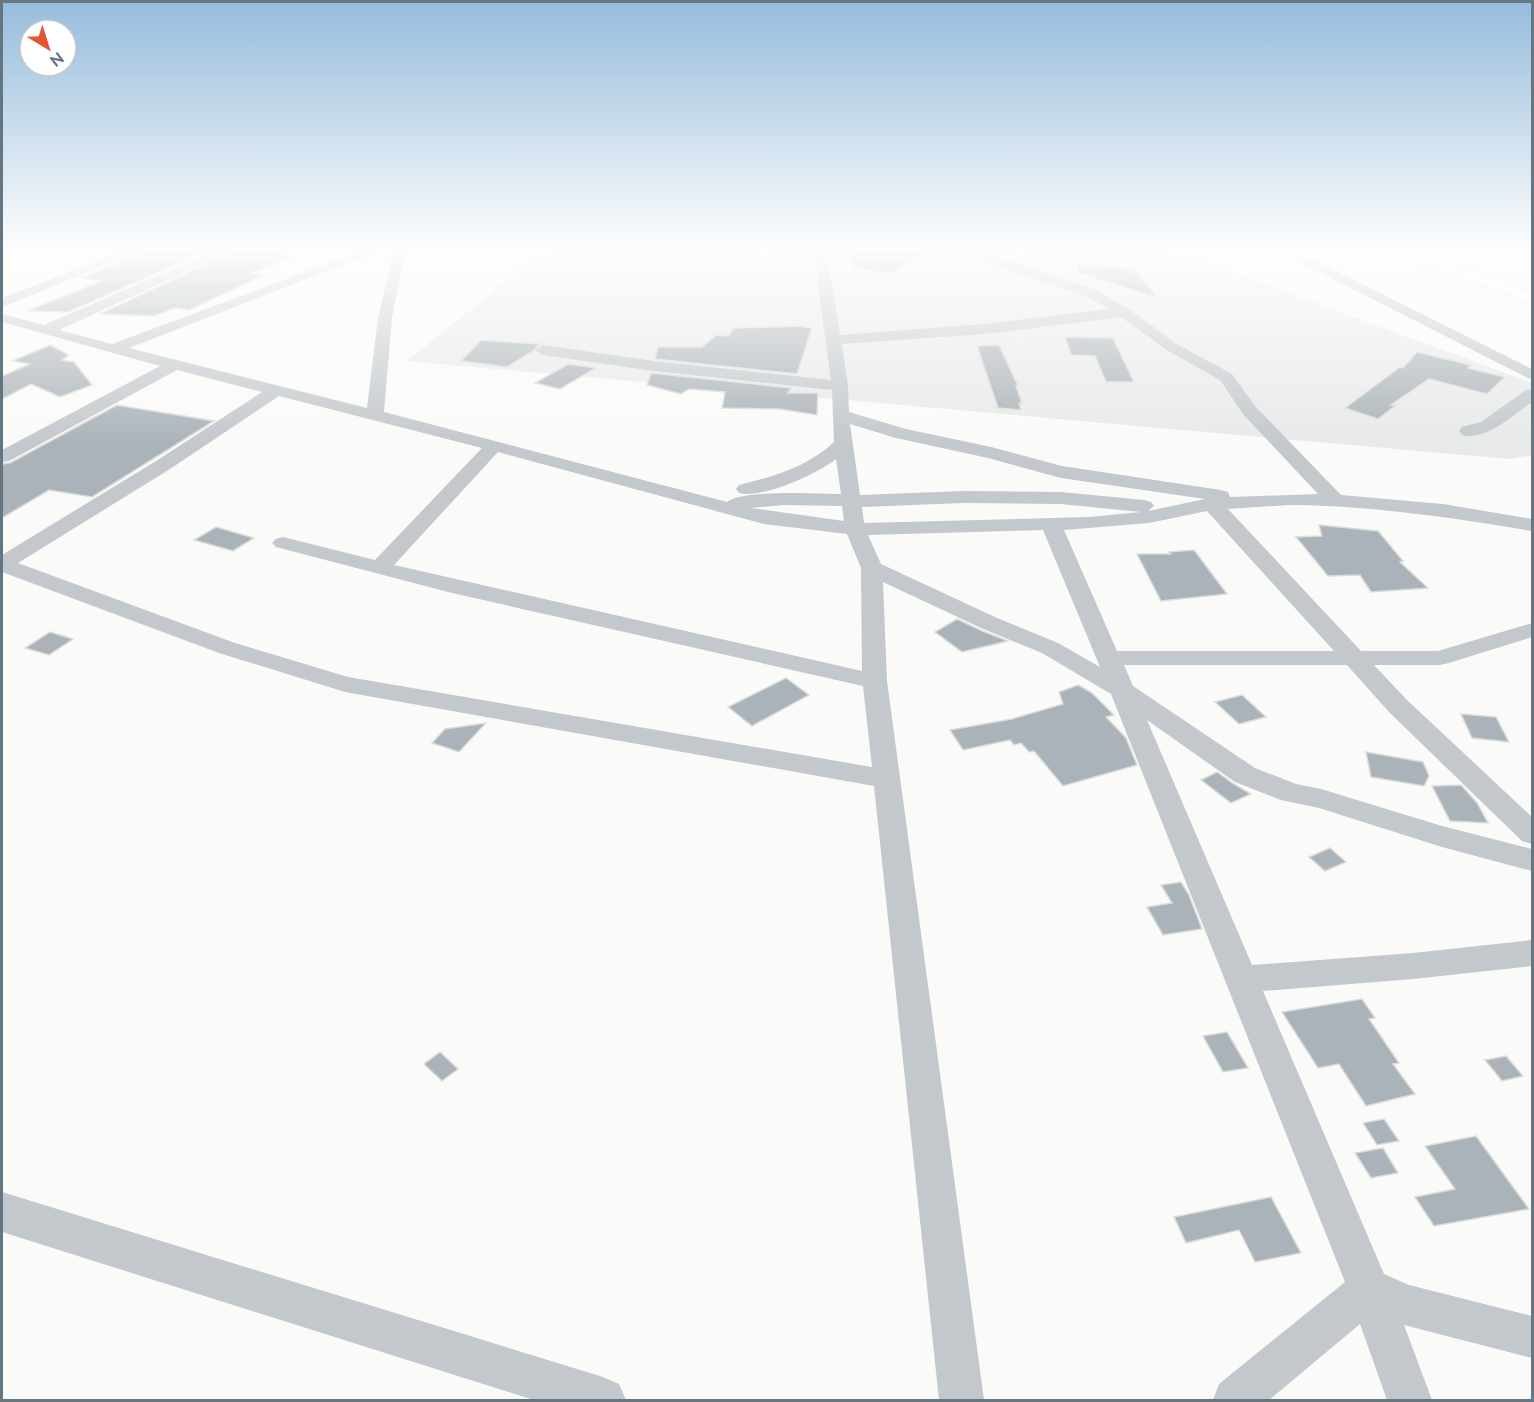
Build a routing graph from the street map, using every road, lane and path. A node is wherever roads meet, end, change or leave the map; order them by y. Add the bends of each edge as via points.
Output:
1 (84, 313) edge
2 (207, 313) edge
3 (386, 313) edge
4 (829, 313) edge
5 (1112, 313) edge
6 (1126, 313) edge
7 (1411, 313) edge
8 (2, 318) edge
9 (46, 330) junction
10 (833, 340) junction
11 (113, 349) junction
12 (543, 350) dead end
13 (174, 365) junction
14 (1533, 375) edge
15 (840, 386) junction
16 (275, 391) junction
17 (1533, 394) edge
18 (840, 415) junction
19 (375, 416) junction
20 (1468, 431) dead end
21 (844, 443) junction
22 (494, 446) junction
23 (2, 457) edge
24 (662, 492) junction
25 (1254, 500) junction
26 (1335, 500) junction
27 (1212, 504) junction
28 (715, 506) junction
29 (1186, 509) junction
30 (853, 515) junction
31 (1051, 524) junction
32 (1533, 525) edge
33 (283, 543) dead end
34 (2, 565) edge
35 (380, 567) junction
36 (872, 568) junction
37 (1533, 630) edge
38 (1109, 658) junction
39 (1354, 658) junction
40 (875, 681) junction
41 (1122, 690) junction
42 (888, 779) junction
43 (1533, 834) edge
44 (1533, 860) edge
45 (1533, 953) edge
46 (1241, 979) junction
47 (2, 1212) edge
48 (1369, 1289) junction
49 (1533, 1337) edge
50 (603, 1401) edge
51 (961, 1401) edge
52 (1235, 1401) edge
53 (1409, 1401) edge

1 - 9 street
2 - 11 street
3 - 19 street
4 - 10 street
5 - 10 street via 984,329
6 - 26 street via 1170,346 1226,377 1249,410
7 - 14 street
8 - 9 street
9 - 11 street
10 - 15 street
11 - 13 street
12 - 15 street via 614,362
13 - 16 street
13 - 23 street
15 - 18 street
16 - 19 street
16 - 34 street
17 - 20 street via 1487,426
18 - 21 street
18 - 25 street via 1061,472
19 - 22 street
21 - 24 street via 829,459 803,474 773,483 735,492
21 - 30 street
22 - 24 street
22 - 35 street
24 - 28 street
25 - 26 street
25 - 27 street
26 - 32 street via 1443,510
27 - 29 street
27 - 39 street
28 - 30 street via 764,518
28 - 30 street via 784,499
29 - 30 street via 1061,498 922,497
29 - 31 street via 1149,517
30 - 31 street
30 - 36 street
31 - 38 street
33 - 35 street
34 - 42 street via 227,648 345,684
35 - 40 street
36 - 40 street
36 - 41 street via 1050,648
37 - 39 street via 1440,658
38 - 39 street
38 - 41 street
39 - 43 street via 1398,706
40 - 42 street
41 - 44 street via 1245,775 1291,793
41 - 46 street
42 - 51 street
45 - 46 street
46 - 48 street
47 - 50 street
48 - 49 street via 1408,1306
48 - 52 street
48 - 53 street

